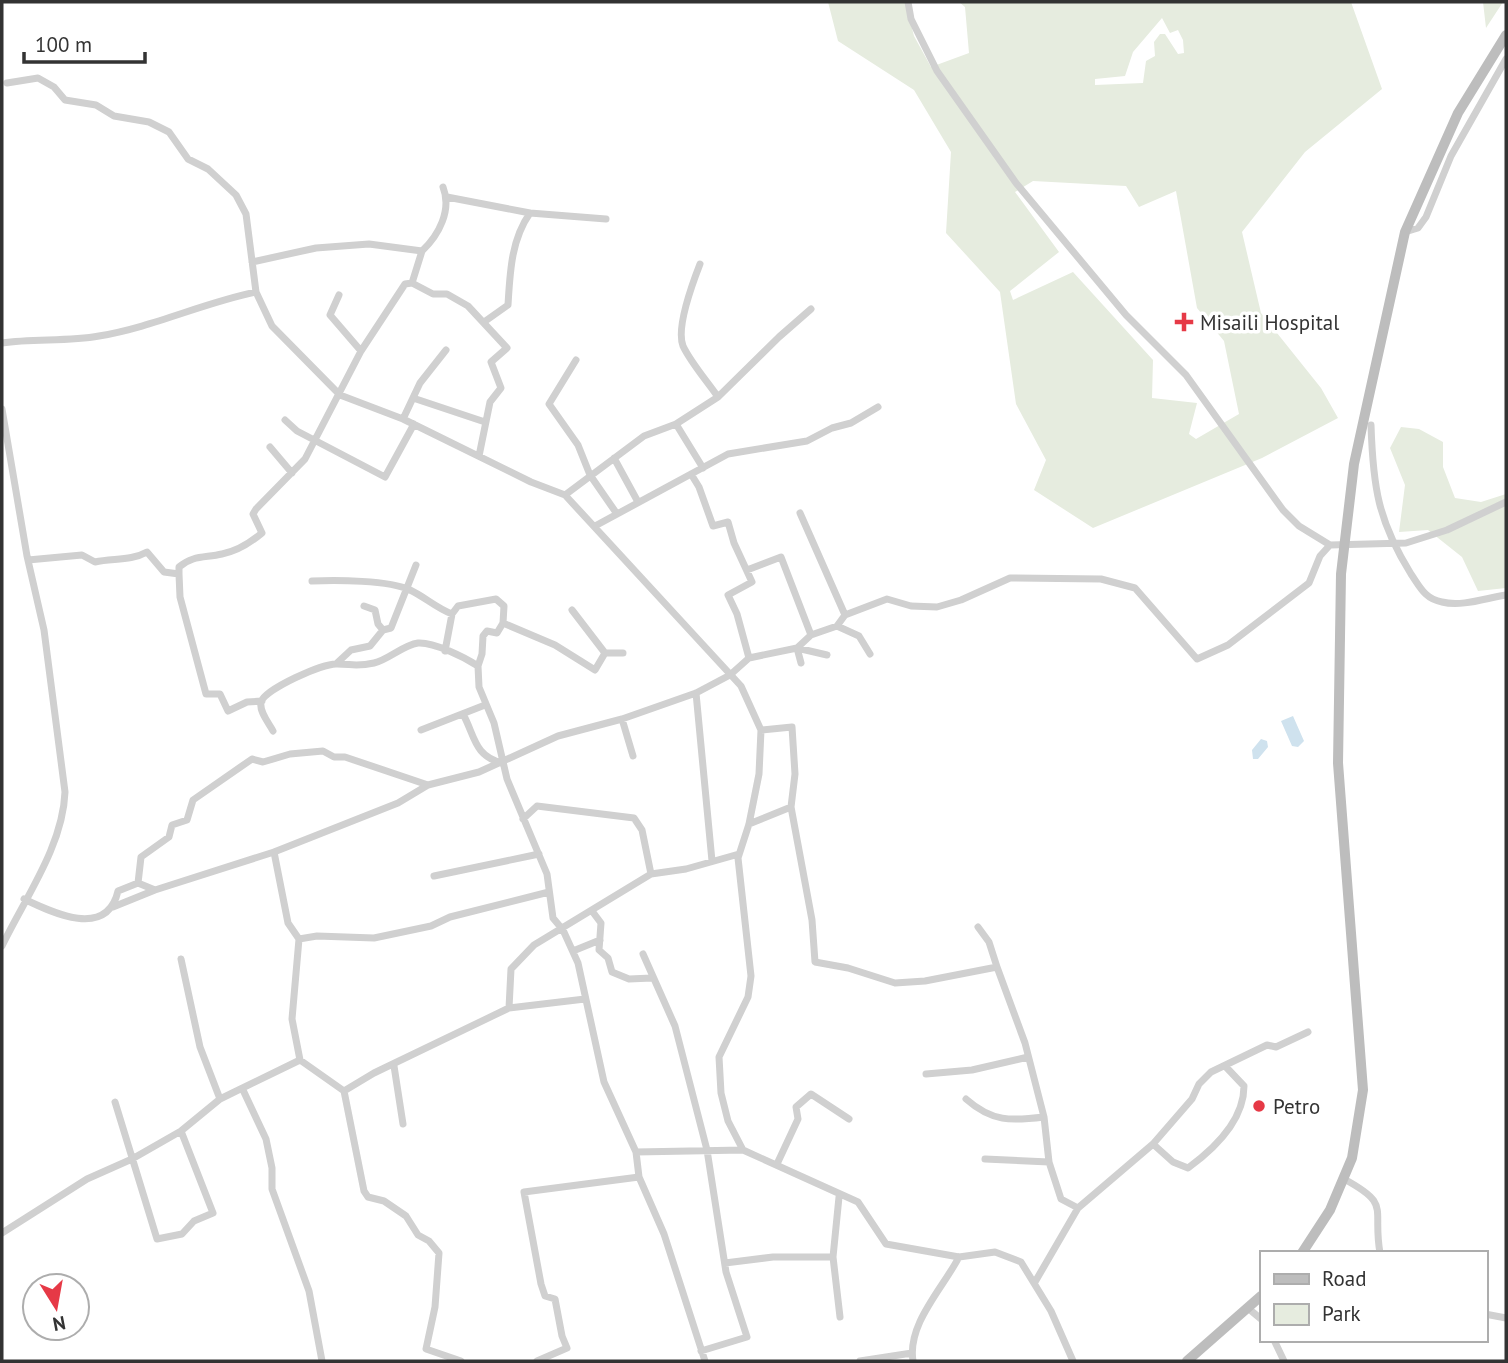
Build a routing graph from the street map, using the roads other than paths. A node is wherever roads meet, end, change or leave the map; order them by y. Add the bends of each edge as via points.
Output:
1 (908, 2) edge
2 (1506, 34) edge
3 (1506, 59) edge
4 (7, 83) dead end
5 (443, 187) dead end
6 (447, 197) junction
7 (530, 213) junction
8 (606, 219) dead end
9 (1405, 232) junction
10 (422, 251) junction
11 (252, 262) junction
12 (700, 264) dead end
13 (412, 283) junction
14 (256, 292) junction
15 (339, 295) dead end
16 (811, 309) dead end
17 (484, 322) junction
18 (2, 343) edge
19 (446, 350) dead end
20 (361, 351) junction
21 (576, 360) dead end
22 (340, 395) junction
23 (718, 397) junction
24 (413, 398) junction
25 (878, 407) dead end
26 (2, 408) edge
27 (403, 419) junction
28 (285, 420) dead end
29 (485, 422) junction
30 (414, 424) junction
31 (676, 424) junction
32 (1371, 425) dead end
33 (315, 441) junction
34 (270, 447) dead end
35 (478, 456) junction
36 (614, 458) junction
37 (703, 468) junction
38 (292, 474) junction
39 (691, 474) junction
40 (590, 475) junction
41 (565, 495) junction
42 (638, 502) junction
43 (1506, 502) edge
44 (800, 513) dead end
45 (617, 514) junction
46 (595, 526) junction
47 (1392, 544) junction
48 (1331, 545) junction
49 (1345, 545) junction
50 (28, 560) junction
51 (416, 565) dead end
52 (747, 570) junction
53 (179, 574) junction
54 (312, 581) dead end
55 (409, 589) junction
56 (1506, 595) edge
57 (364, 606) dead end
58 (572, 611) dead end
59 (452, 614) junction
60 (845, 615) junction
61 (502, 623) junction
62 (837, 626) junction
63 (383, 630) junction
64 (810, 635) junction
65 (797, 648) junction
66 (445, 651) junction
67 (606, 653) junction
68 (624, 653) dead end
69 (870, 654) dead end
70 (827, 655) dead end
71 (749, 658) junction
72 (335, 663) junction
73 (801, 663) dead end
74 (478, 666) junction
75 (730, 675) junction
76 (696, 693) junction
77 (262, 701) junction
78 (485, 705) junction
79 (463, 713) junction
80 (622, 719) junction
81 (421, 730) dead end
82 (761, 730) junction
83 (273, 731) dead end
84 (633, 756) dead end
85 (502, 763) junction
86 (428, 785) junction
87 (791, 807) junction
88 (523, 819) junction
89 (749, 824) junction
90 (274, 852) junction
91 (539, 854) junction
92 (740, 854) junction
93 (712, 861) junction
94 (651, 874) junction
95 (434, 876) dead end
96 (138, 883) junction
97 (155, 890) junction
98 (549, 892) junction
99 (24, 899) junction
100 (113, 907) junction
101 (592, 911) junction
102 (978, 927) dead end
103 (563, 930) junction
104 (299, 939) junction
105 (600, 940) junction
106 (2, 946) edge
107 (573, 951) junction
108 (643, 954) dead end
109 (181, 959) dead end
110 (997, 967) junction
111 (652, 978) junction
112 (585, 999) junction
113 (509, 1007) junction
114 (1308, 1032) dead end
115 (1028, 1057) junction
116 (300, 1060) junction
117 (394, 1066) junction
118 (1226, 1067) junction
119 (926, 1074) dead end
120 (243, 1090) junction
121 (344, 1091) junction
122 (220, 1099) junction
123 (966, 1099) dead end
124 (115, 1102) dead end
125 (1044, 1118) junction
126 (849, 1119) dead end
127 (403, 1124) dead end
128 (181, 1131) junction
129 (1153, 1144) junction
130 (707, 1150) junction
131 (743, 1150) junction
132 (636, 1152) junction
133 (132, 1159) junction
134 (985, 1159) dead end
135 (1049, 1162) junction
136 (777, 1164) junction
137 (639, 1177) junction
138 (1344, 1178) junction
139 (839, 1196) junction
140 (1078, 1208) junction
141 (2, 1233) edge
142 (1303, 1251) edge
143 (1380, 1251) edge
144 (833, 1257) junction
145 (960, 1257) junction
146 (725, 1263) junction
147 (1034, 1282) junction
148 (1260, 1297) edge
149 (1249, 1309) junction
150 (1487, 1314) edge
151 (840, 1317) dead end
152 (1260, 1318) edge
153 (1506, 1318) edge
154 (1274, 1342) edge
155 (701, 1351) junction
156 (913, 1357) edge
157 (322, 1361) edge
158 (461, 1361) edge
159 (537, 1361) edge
160 (705, 1361) edge
161 (860, 1361) edge
162 (1073, 1361) edge
163 (1187, 1361) edge
164 (1284, 1361) edge

1 - 48 street via 911,19 937,71 1016,183 1126,315 1186,375 1283,510 1299,526
2 - 9 main road via 1458,113
3 - 9 street via 1451,156 1426,216 1418,228
4 - 11 street via 38,78 65,100 96,105 114,116 149,122 169,132 188,159 208,169 236,195 246,214
5 - 6 street
6 - 7 street
6 - 10 street via 435,239
7 - 8 street
7 - 17 street via 514,250 508,304
9 - 49 main road via 1363,412
10 - 11 street via 369,244 316,247
10 - 13 street
11 - 14 street
12 - 23 street via 681,338
13 - 17 street via 433,294 447,294
13 - 20 street via 405,284
14 - 18 street via 96,337
14 - 22 street via 272,326
15 - 20 street via 330,315
16 - 23 street
17 - 29 street via 507,348 491,362 501,388 490,402
19 - 24 street via 419,383
20 - 22 street
21 - 40 street via 549,404 582,452
22 - 27 street
22 - 33 street
23 - 31 street
24 - 27 street
24 - 29 street
25 - 37 street via 807,441 728,454
26 - 50 street
27 - 30 street
28 - 33 street
29 - 35 street
30 - 33 street via 385,477
30 - 35 street
31 - 36 street via 644,436
31 - 37 street
32 - 47 street via 1373,470
33 - 38 street
34 - 38 street
35 - 41 street
36 - 40 street
36 - 42 street
37 - 39 street
38 - 53 street via 253,514 262,533 241,548 189,559 179,567
39 - 42 street
39 - 52 street via 713,526 728,522
40 - 41 street
40 - 45 street
41 - 46 street
42 - 45 street
43 - 47 street via 1420,540
44 - 60 street
45 - 46 street
46 - 75 street
47 - 49 street
47 - 56 street via 1423,594 1441,602 1463,603
48 - 49 street
48 - 60 street via 1320,556 1309,583 1228,645 1197,659 1135,588 1101,579 1010,578 937,607 887,599
49 - 138 main road via 1338,763 1363,1090
50 - 53 street via 82,555 95,562 116,557 126,560 147,552 164,572
50 - 99 street via 52,679 65,812
51 - 55 street
52 - 64 street via 781,557
52 - 71 street via 752,582 728,595
53 - 77 street via 180,597 206,694 220,694 228,710
54 - 55 street
55 - 59 street
55 - 63 street via 391,628
57 - 63 street via 375,610
58 - 67 street
59 - 61 street via 458,606 496,599 504,606
59 - 66 street
60 - 62 street
61 - 67 street via 555,645 594,670
61 - 74 street via 497,633 487,631 483,636
62 - 64 street
62 - 69 street via 859,636
63 - 72 street via 370,646 351,650
64 - 65 street
65 - 70 street
65 - 71 street
65 - 73 street
66 - 72 street via 417,643 374,663 352,667
66 - 74 street
67 - 68 street
71 - 75 street
72 - 77 street via 283,684
74 - 78 street
75 - 76 street
75 - 82 street via 741,686
76 - 80 street
76 - 93 street
77 - 83 street via 262,712
78 - 79 street
78 - 85 street via 494,723
79 - 81 street
79 - 85 street via 476,747 487,759
80 - 84 street
80 - 85 street via 558,736
82 - 87 street via 792,727 795,774
82 - 89 street via 759,774
85 - 86 street
85 - 88 street
86 - 90 street via 361,819
86 - 96 street via 323,751 263,762 252,759 193,800 187,820 172,825 169,837 141,857
87 - 89 street
87 - 110 street via 815,962 895,983
88 - 91 street
88 - 94 street via 537,806 634,818 642,830
89 - 92 street
90 - 97 street
90 - 104 street via 288,923
91 - 95 street
91 - 98 street
92 - 93 street
92 - 131 street via 751,976 748,997 719,1057 728,1121
93 - 94 street
94 - 101 street
96 - 97 street
96 - 100 street via 118,891
97 - 100 street
98 - 103 street via 553,918
98 - 104 street via 374,938
99 - 100 street via 64,918 90,917
99 - 106 street
101 - 103 street
101 - 105 street via 601,923
102 - 110 street via 989,942
103 - 107 street
103 - 113 street via 534,945 511,969
104 - 116 street via 292,1019
105 - 107 street
105 - 111 street via 599,950 608,958 611,972 629,979
107 - 112 street
108 - 111 street
109 - 122 street via 200,1047
110 - 115 street
111 - 130 street via 675,1026
112 - 113 street
112 - 132 street via 604,1082
113 - 117 street
114 - 118 street via 1276,1048 1267,1045
115 - 119 street via 972,1070
115 - 125 street
116 - 120 street
116 - 121 street
117 - 121 street
117 - 127 street
118 - 129 street via 1211,1072 1199,1084 1192,1099
118 - 129 street via 1244,1086 1244,1100 1210,1152 1188,1168 1173,1162
120 - 122 street
120 - 157 street via 266,1139 272,1189 309,1291
121 - 158 street via 368,1197 384,1201 406,1216 418,1235 439,1253 426,1349
122 - 128 street
123 - 125 street via 982,1114 1008,1120
124 - 133 street
125 - 135 street
126 - 136 street via 811,1094 796,1107 798,1119
128 - 133 street
128 - 133 street via 213,1213 194,1221 188,1231 157,1239
129 - 140 street
130 - 131 street
130 - 132 street
130 - 146 street
131 - 136 street
132 - 137 street
133 - 141 street via 87,1180
134 - 135 street
135 - 140 street via 1061,1199
136 - 139 street
137 - 155 street via 664,1234
137 - 159 street via 524,1192 541,1284 545,1296 555,1298 568,1348
138 - 142 main road
138 - 143 street via 1375,1201
139 - 144 street
139 - 145 street via 858,1202 886,1244
140 - 147 street
144 - 146 street
144 - 151 street
145 - 147 street via 995,1252 1021,1262
145 - 156 street via 919,1322
146 - 155 street via 747,1337
147 - 162 street
148 - 149 main road
149 - 152 street
149 - 163 main road
150 - 153 street
154 - 164 street
155 - 160 street
156 - 161 street

